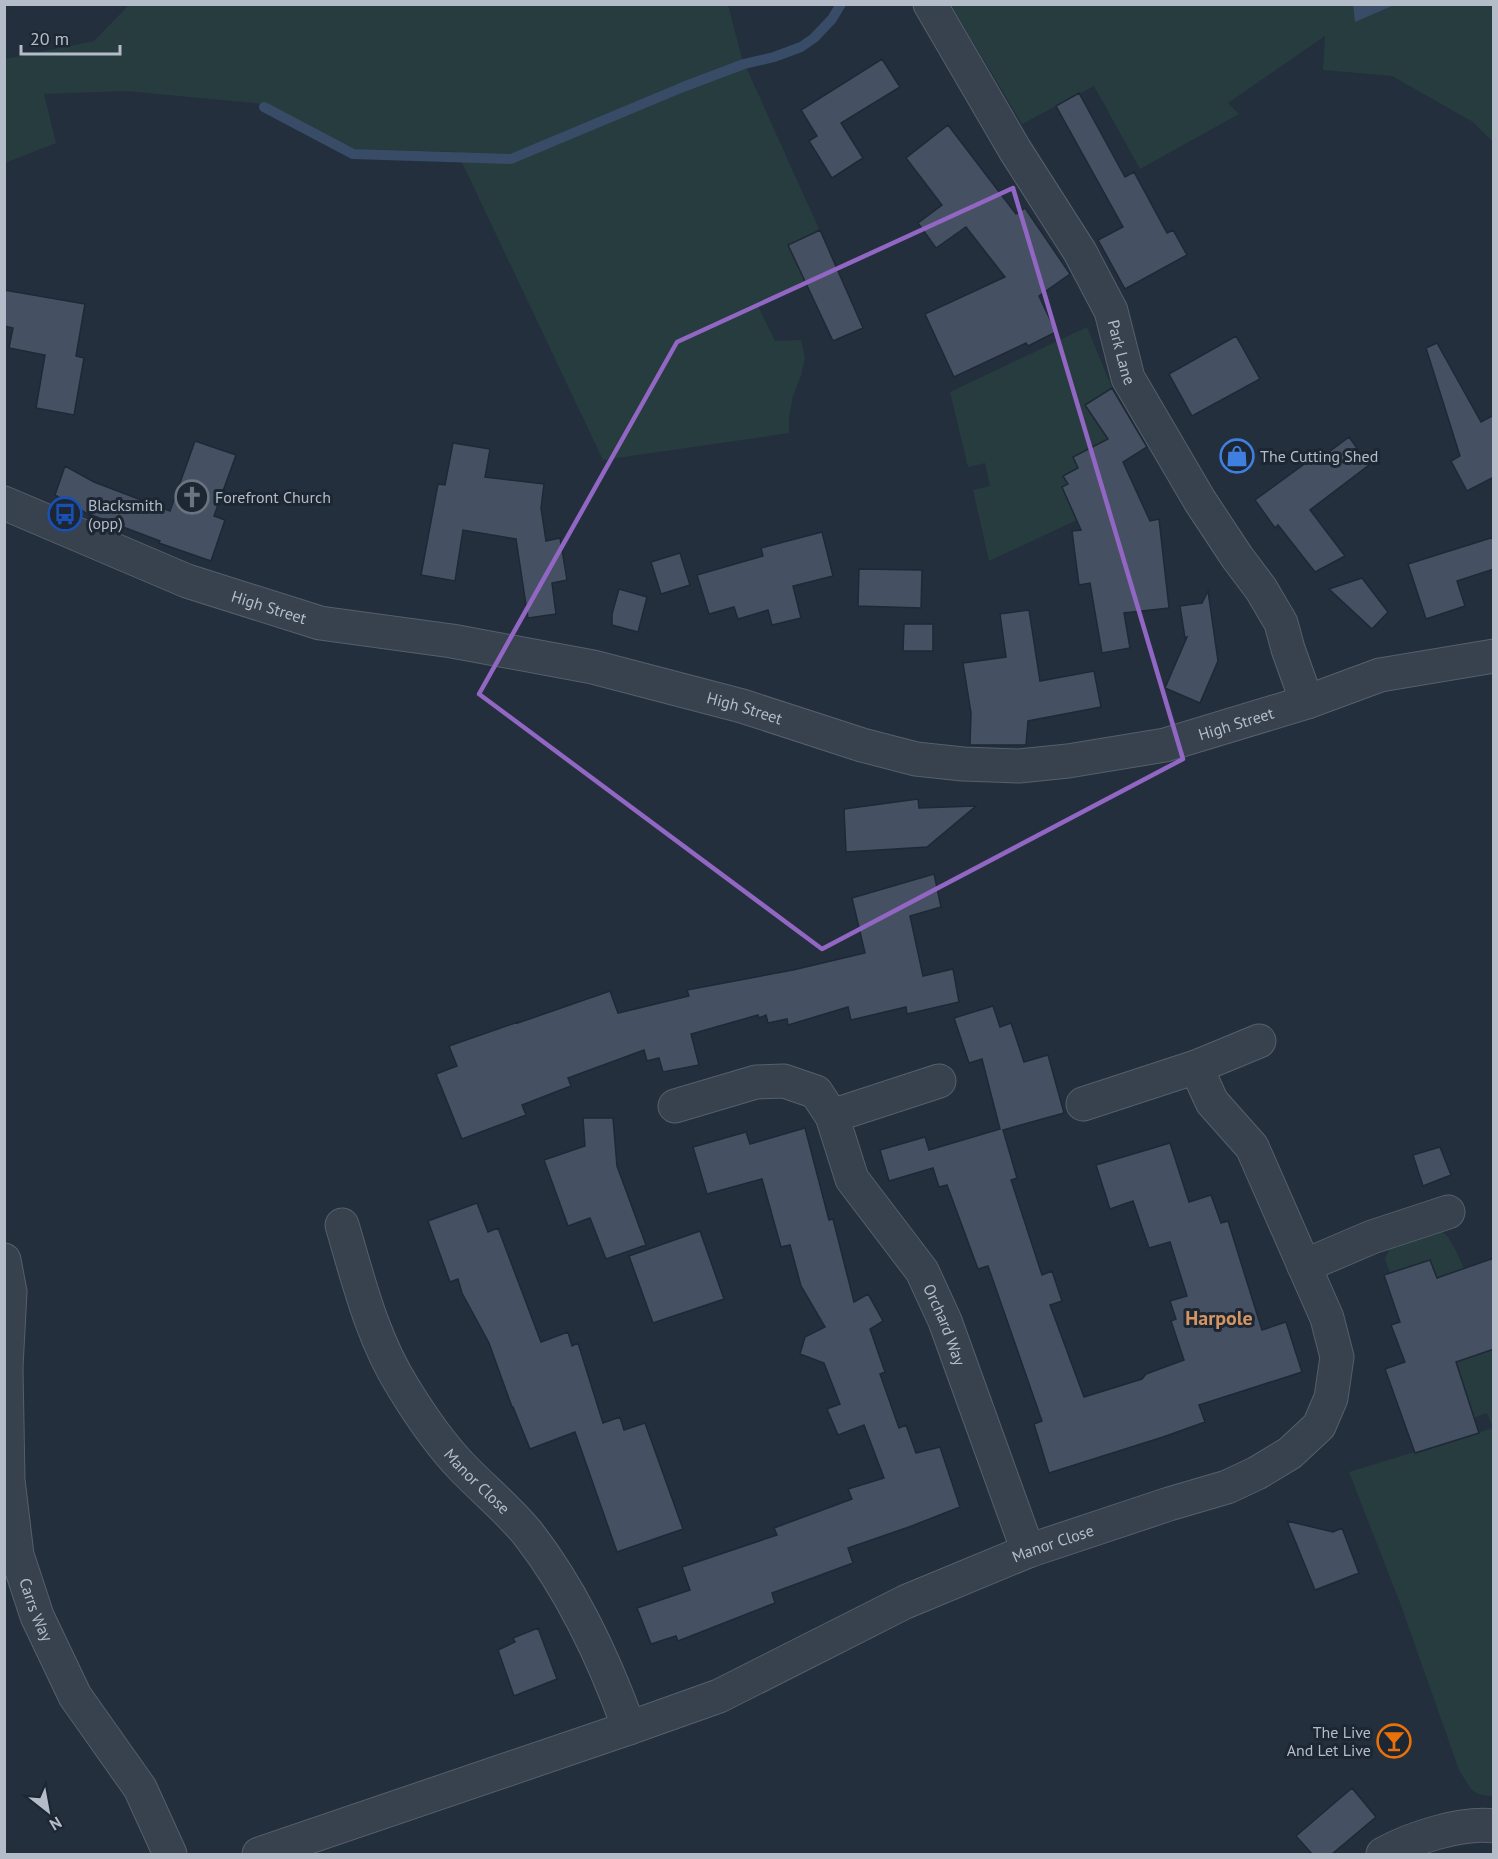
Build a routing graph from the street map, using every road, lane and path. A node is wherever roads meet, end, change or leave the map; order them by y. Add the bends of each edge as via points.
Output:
1 (930, 4) edge
2 (4, 503) edge
3 (1494, 656) edge
4 (1307, 702) junction
5 (1259, 1041) dead end
6 (1196, 1067) junction
7 (939, 1081) dead end
8 (1083, 1104) dead end
9 (675, 1106) dead end
10 (832, 1116) junction
11 (1448, 1212) dead end
12 (342, 1225) dead end
13 (4, 1260) edge
14 (1304, 1266) junction
15 (5, 1366) edge
16 (1028, 1551) junction
17 (629, 1728) junction
18 (1494, 1826) edge
19 (170, 1854) edge
20 (259, 1854) edge
21 (1383, 1854) edge

1 - 4 street, Park Lane via 1080,252 1111,311 1128,378 1200,501 1281,623
2 - 4 street, High Street via 187,581 320,623 452,641 593,668 742,706 916,759 1019,766 1068,761 1165,745
3 - 4 street, High Street via 1380,675
5 - 6 street
6 - 8 street
6 - 14 street, Manor Close via 1212,1102 1252,1147
7 - 10 street
9 - 10 street, Orchard Way via 756,1082 784,1081 816,1092
10 - 16 street, Orchard Way via 852,1179 922,1271 945,1322
11 - 14 street
12 - 17 street, Manor Close via 370,1320 401,1384 433,1433 529,1536 562,1585 612,1680
13 - 15 street, Carrs Way via 10,1292
14 - 16 street, Manor Close via 1327,1318 1337,1357 1331,1398 1319,1426 1290,1453 1227,1487
15 - 19 street, Carrs Way via 8,1480 17,1555 37,1616 75,1696 140,1788
16 - 17 street, Manor Close via 905,1602 719,1696
17 - 20 street, Manor Close
18 - 21 street via 1453,1828

